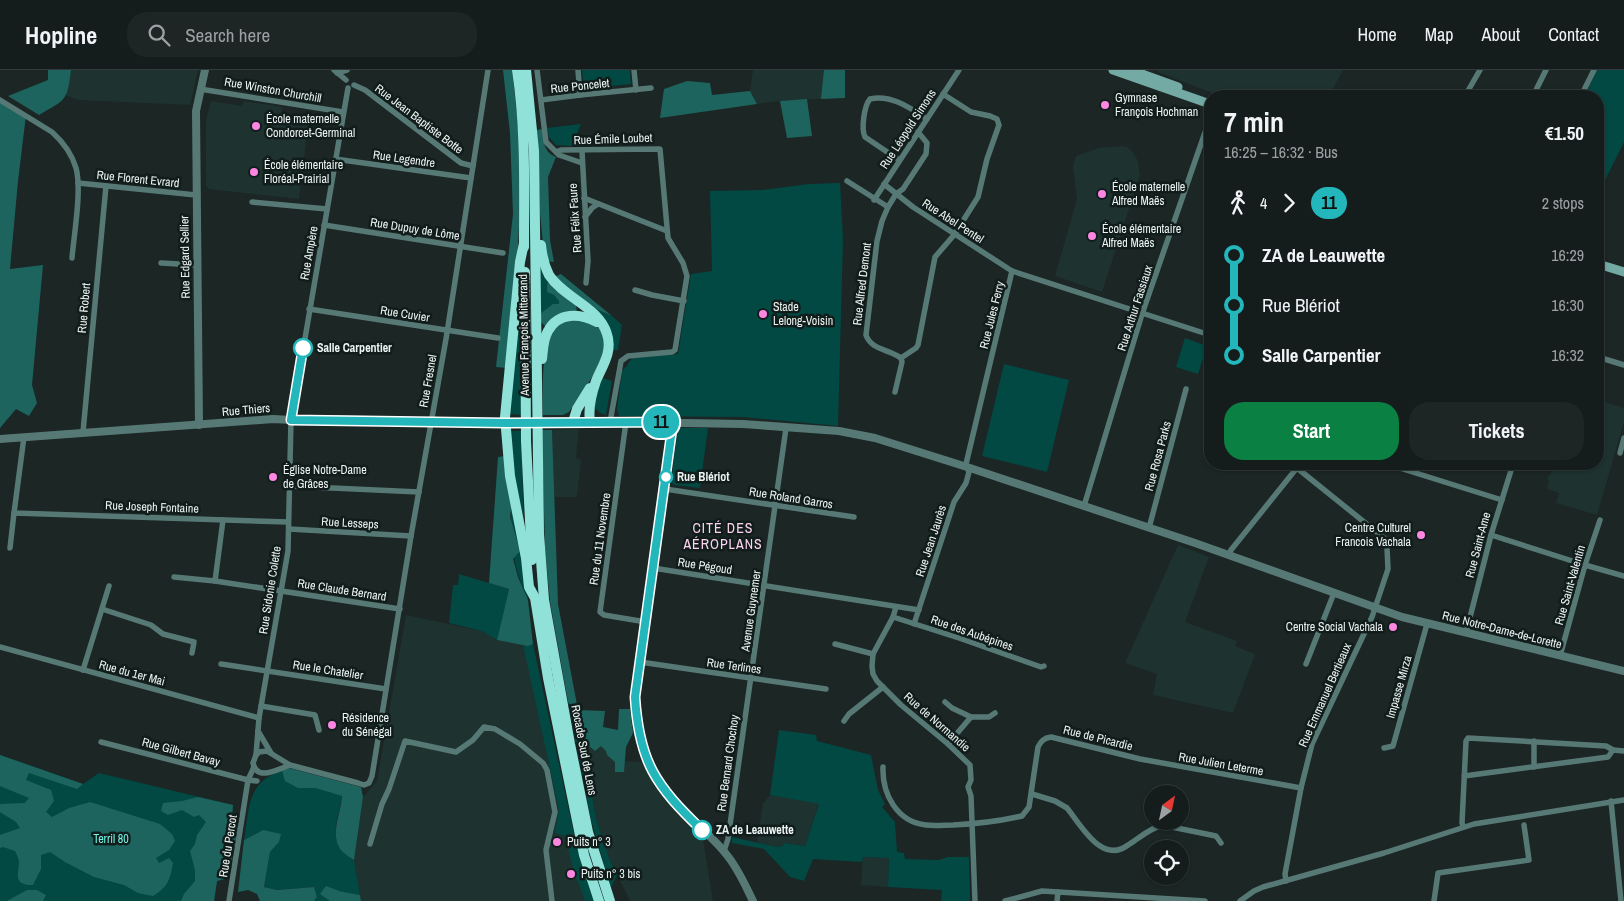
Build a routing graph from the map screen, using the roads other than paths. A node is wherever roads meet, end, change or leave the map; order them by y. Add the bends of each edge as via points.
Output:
1 (205, 70) edge
2 (348, 70) edge
3 (488, 70) edge
4 (518, 70) edge
5 (526, 70) edge
6 (537, 70) edge
7 (578, 70) edge
8 (634, 70) edge
9 (959, 70) edge
10 (1113, 70) edge
11 (1131, 70) edge
12 (1480, 70) edge
13 (1546, 70) edge
14 (1594, 70) edge
15 (335, 71) edge
16 (348, 79) junction
17 (354, 85) junction
18 (348, 88) junction
19 (651, 88) dead end
20 (200, 89) junction
21 (636, 90) junction
22 (1468, 90) edge
23 (1536, 90) edge
24 (1584, 90) edge
25 (943, 94) junction
26 (579, 95) junction
27 (1204, 97) edge
28 (0, 100) edge
29 (541, 100) junction
30 (1204, 102) edge
31 (342, 112) junction
32 (927, 119) junction
33 (918, 132) junction
34 (1204, 135) edge
35 (582, 151) junction
36 (556, 152) junction
37 (335, 159) junction
38 (899, 160) junction
39 (582, 163) junction
40 (472, 166) junction
41 (471, 178) junction
42 (847, 181) dead end
43 (78, 183) junction
44 (884, 184) junction
45 (106, 186) junction
46 (896, 194) junction
47 (196, 195) junction
48 (584, 198) junction
49 (874, 200) junction
50 (252, 202) dead end
51 (598, 204) junction
52 (888, 207) junction
53 (327, 209) junction
54 (535, 210) junction
55 (585, 217) junction
56 (666, 220) junction
57 (324, 225) junction
58 (658, 227) junction
59 (667, 231) junction
60 (954, 235) junction
61 (524, 243) junction
62 (460, 247) junction
63 (503, 253) dead end
64 (72, 258) dead end
65 (161, 263) dead end
66 (1604, 263) edge
67 (1604, 264) edge
68 (196, 265) junction
69 (1624, 267) edge
70 (1012, 271) junction
71 (1624, 272) edge
72 (586, 283) dead end
73 (635, 290) dead end
74 (684, 300) junction
75 (309, 309) junction
76 (1142, 314) junction
77 (601, 323) junction
78 (447, 331) junction
79 (1204, 334) edge
80 (498, 338) dead end
81 (901, 358) junction
82 (1604, 359) edge
83 (1624, 365) edge
84 (537, 380) junction
85 (596, 382) junction
86 (1186, 389) dead end
87 (895, 392) dead end
88 (291, 420) junction
89 (431, 422) junction
90 (573, 422) junction
91 (590, 422) junction
92 (610, 422) junction
93 (626, 422) junction
94 (673, 422) junction
95 (509, 423) junction
96 (199, 425) junction
97 (786, 428) junction
98 (83, 432) junction
99 (24, 437) junction
100 (0, 439) edge
101 (1623, 442) edge
102 (1620, 453) dead end
103 (968, 467) junction
104 (1295, 470) edge
105 (1303, 470) edge
106 (1406, 470) edge
107 (1511, 470) edge
108 (289, 486) junction
109 (665, 490) junction
110 (419, 492) junction
111 (1502, 500) junction
112 (776, 505) junction
113 (1084, 506) junction
114 (14, 513) junction
115 (854, 517) dead end
116 (223, 520) junction
117 (1600, 520) dead end
118 (288, 522) junction
119 (1149, 528) junction
120 (289, 529) junction
121 (1491, 535) junction
122 (411, 536) junction
123 (10, 548) dead end
124 (1229, 555) junction
125 (1585, 565) junction
126 (654, 568) junction
127 (1624, 576) edge
128 (174, 578) dead end
129 (215, 581) junction
130 (765, 585) junction
131 (109, 586) dead end
132 (282, 591) junction
133 (1334, 592) junction
134 (540, 599) junction
135 (896, 606) junction
136 (1376, 608) junction
137 (102, 609) junction
138 (400, 609) junction
139 (919, 610) junction
140 (894, 617) junction
141 (646, 622) junction
142 (914, 624) junction
143 (1427, 624) junction
144 (1466, 633) junction
145 (835, 644) dead end
146 (0, 647) edge
147 (192, 653) dead end
148 (873, 654) junction
149 (1560, 656) junction
150 (640, 662) junction
151 (221, 664) dead end
152 (1306, 664) dead end
153 (1044, 666) dead end
154 (83, 670) junction
155 (267, 671) junction
156 (1624, 671) edge
157 (751, 678) junction
158 (883, 687) junction
159 (386, 689) junction
160 (826, 689) dead end
161 (945, 702) dead end
162 (261, 706) junction
163 (995, 713) dead end
164 (971, 717) junction
165 (259, 718) junction
166 (844, 721) dead end
167 (319, 730) dead end
168 (258, 731) junction
169 (1534, 741) junction
170 (101, 742) dead end
171 (948, 744) junction
172 (1384, 748) dead end
173 (1613, 750) junction
174 (1624, 751) edge
175 (272, 754) junction
176 (256, 755) junction
177 (1137, 759) joint
178 (290, 765) junction
179 (254, 767) junction
180 (883, 767) dead end
181 (1534, 767) junction
182 (269, 772) junction
183 (1464, 776) junction
184 (248, 780) junction
185 (257, 781) junction
186 (1301, 788) junction
187 (247, 794) junction
188 (1032, 794) junction
189 (1624, 800) edge
190 (1611, 801) junction
191 (972, 824) junction
192 (1524, 825) dead end
193 (1463, 826) junction
194 (1221, 843) dead end
195 (370, 844) dead end
196 (724, 851) junction
197 (1286, 881) junction
198 (1058, 892) junction
199 (1250, 898) edge
200 (229, 901) edge
201 (552, 901) edge
202 (599, 901) edge
203 (610, 901) edge
204 (753, 901) edge
205 (975, 901) edge
206 (1004, 901) edge
207 (1057, 901) edge
208 (1205, 901) edge
209 (1240, 901) edge
210 (1434, 901) edge
211 (1621, 901) edge

1 - 20 street, Rue Edgard Sellier
2 - 15 street
2 - 16 street
3 - 40 street, Rue Fresnel
4 - 61 highway, Avenue François Mitterrand via 525,153
5 - 54 highway, Avenue François Mitterrand via 534,151
6 - 29 street, Rue Émile Loubet
7 - 26 street
8 - 21 street
9 - 25 street, Rue Léopold Simons
10 - 30 main road
11 - 27 main road
12 - 22 street
13 - 23 street
14 - 24 street
15 - 16 street
16 - 17 street
16 - 18 street via 344,84
17 - 18 street
17 - 40 street, Rue Jean Baptiste Botte via 461,163
18 - 31 street, Rue Ampère
19 - 21 street, Rue Poncelet
20 - 31 street, Rue Winston Churchill
20 - 47 street, Rue Edgard Sellier via 196,111
21 - 26 street, Rue Poncelet
25 - 32 street, Rue Léopold Simons
25 - 60 street via 971,112 997,119 999,125 978,197
26 - 29 street, Rue Poncelet
28 - 43 street, Rue Florent Evrard via 59,138 72,156
29 - 36 street, Rue Émile Loubet via 546,142
31 - 37 street, Rue Ampère
32 - 33 street, Rue Léopold Simons
32 - 38 street via 891,100 877,97 866,104 862,131 865,137
33 - 38 street, Rue Léopold Simons
33 - 46 street, Rue Alfred Demont via 927,143 926,154 903,189
34 - 76 street, Rue Arthur Fassiaux
35 - 36 street, Rue Émile Loubet
35 - 39 street, Rue Félix Faure
35 - 56 street, Rue Émile Loubet via 660,149
36 - 39 street, Rue Émile Loubet
37 - 41 street, Rue Legendre
37 - 53 street, Rue Ampère
38 - 44 street, Rue Léopold Simons
39 - 48 street, Rue Félix Faure
40 - 41 street, Rue Fresnel
41 - 62 street, Rue Fresnel
42 - 49 street
43 - 45 street, Rue Florent Evrard
43 - 64 street
44 - 46 street, Rue Abel Pentel
44 - 49 street, Rue Léopold Simons
45 - 47 street, Rue Florent Evrard
45 - 98 street, Rue Robert
46 - 52 street, Rue Alfred Demont
46 - 60 street, Rue Abel Pentel
47 - 68 street, Rue Edgard Sellier
48 - 51 street
48 - 55 street, Rue Félix Faure
49 - 52 street
50 - 53 street
51 - 55 street
51 - 58 street
52 - 81 street, Rue Alfred Demont via 877,241 866,335 874,346
53 - 57 street, Rue Ampère
54 - 77 highway via 543,259 550,275
54 - 84 highway, Avenue François Mitterrand
55 - 72 street, Rue Félix Faure
56 - 58 street
56 - 59 street, Rue Émile Loubet
57 - 62 street, Rue Dupuy de Lôme
57 - 75 street, Rue Ampère
58 - 59 street
59 - 74 street, Rue Émile Loubet via 687,272
60 - 70 street, Rue Abel Pentel
60 - 81 street via 935,257 918,345
61 - 95 highway
61 - 134 highway, Avenue François Mitterrand via 530,538
62 - 63 street, Rue Dupuy de Lôme
62 - 78 street, Rue Fresnel
65 - 68 street
66 - 69 main road
67 - 71 main road
68 - 96 street, Rue Edgard Sellier
70 - 76 street, Rue Jules Ferry
70 - 103 street, Rue Jules Ferry via 966,464
73 - 74 street
74 - 92 street via 675,350 628,356 621,361
75 - 78 street, Rue Cuvier
75 - 88 street, Rue Ampère
76 - 79 street, Rue Jules Ferry
76 - 113 street, Rue Arthur Fassiaux
77 - 84 highway via 571,316 555,322 546,336
77 - 85 highway via 608,336 609,348
78 - 80 street, Rue Cuvier
78 - 89 street, Rue Fresnel
81 - 87 street
82 - 83 street
84 - 134 highway, Avenue François Mitterrand
85 - 90 highway via 577,410
85 - 91 highway via 589,403
86 - 119 street, Rue Rosa Parks
88 - 89 street, Rue Thiers
88 - 96 street, Rue Thiers
88 - 108 street, Rue Sidonie Colette
89 - 95 street, Rue Thiers
89 - 110 street, Rue Fresnel
90 - 91 street
90 - 95 street, Rue Thiers, bridge
91 - 92 street
92 - 93 street, Rue Notre-Dame-de-Lorette
93 - 94 street, Rue Notre-Dame-de-Lorette
93 - 141 street, Rue du 11 Novembre via 600,609 604,615
94 - 97 street, Rue Notre-Dame-de-Lorette
94 - 109 street
95 - 134 highway via 510,476 529,587
96 - 98 street, Rue Thiers
97 - 103 street, Rue Notre-Dame-de-Lorette via 859,434
97 - 112 street, Avenue Guynemer
98 - 99 street, Rue Thiers
99 - 100 street, Rue Thiers
99 - 114 street
101 - 102 street
103 - 113 street, Rue Notre-Dame-de-Lorette
103 - 139 street, Rue Jean Jaurès via 966,483 954,502
104 - 124 street
105 - 136 street, Rue Emmanuel Bertieaux via 1384,538 1388,569
106 - 111 street
107 - 111 street, Rue Saint-Ame
108 - 110 street
108 - 118 street, Rue Sidonie Colette
109 - 112 street, Rue Roland Garros
109 - 126 street
110 - 122 street, Rue Fresnel
111 - 121 street, Rue Saint-Ame
112 - 115 street, Rue Roland Garros
112 - 130 street, Avenue Guynemer
113 - 119 street, Rue Notre-Dame-de-Lorette
114 - 116 street, Rue Joseph Fontaine
114 - 123 street
116 - 118 street, Rue Joseph Fontaine
116 - 129 street
117 - 125 street, Rue Saint-Valentin
118 - 120 street, Rue Sidonie Colette
119 - 124 street, Rue Notre-Dame-de-Lorette
120 - 122 street, Rue Lesseps
120 - 132 street, Rue Sidonie Colette
121 - 125 street
121 - 144 street, Rue Saint-Ame
122 - 138 street, Rue Fresnel
124 - 133 street, Rue Notre-Dame-de-Lorette
125 - 127 street
125 - 149 street, Rue Saint-Valentin
126 - 130 street, Rue Pégoud
126 - 141 street
128 - 129 street, Rue Claude Bernard
129 - 132 street, Rue Claude Bernard
130 - 135 street, Rue Pégoud
130 - 157 street, Avenue Guynemer
131 - 137 street
132 - 138 street, Rue Claude Bernard
132 - 155 street, Rue Sidonie Colette
133 - 136 street, Rue Notre-Dame-de-Lorette
133 - 152 street
134 - 202 highway, Rocade Sud de Lens via 542,642 558,725 584,855
134 - 203 highway, Rocade Sud de Lens via 588,832
135 - 139 street, Rue Pégoud
135 - 140 street
136 - 143 street, Rue Notre-Dame-de-Lorette
136 - 186 street, Rue Emmanuel Bertieaux via 1312,744
137 - 147 street via 151,625 163,634 194,642
137 - 154 street
138 - 159 street, Rue Fresnel
139 - 142 street, Rue Jean Jaurès
140 - 142 street, Rue des Aubépines
140 - 148 street
141 - 150 street
142 - 153 street, Rue des Aubépines
143 - 144 street, Rue Notre-Dame-de-Lorette
143 - 172 street, Impasse Mirza via 1393,746
144 - 149 street, Rue Notre-Dame-de-Lorette
145 - 148 street
146 - 154 street, Rue du 1er Mai
148 - 158 street, Rue de Normandie via 873,674
149 - 156 street, Rue Notre-Dame-de-Lorette
150 - 157 street, Rue Terlines
150 - 196 street via 635,697 636,724 646,759 672,801
151 - 155 street, Rue le Chatelier
154 - 165 street, Rue du 1er Mai
155 - 159 street, Rue le Chatelier
155 - 162 street, Rue Sidonie Colette
157 - 160 street, Rue Terlines
157 - 196 street, Rue Bernard Chochoy
158 - 166 street
158 - 171 street, Rue de Normandie
159 - 178 street, Rue Fresnel via 369,783
161 - 164 street
162 - 165 street, Rue Sidonie Colette
162 - 167 street via 315,714
163 - 164 street via 988,717
164 - 171 street
165 - 168 street, Rue Sidonie Colette
168 - 175 street
168 - 176 street, Rue Sidonie Colette
169 - 173 street via 1606,746
169 - 181 street
169 - 183 street via 1468,738
170 - 184 street, Rue Gilbert Bavay
171 - 191 street, Rue de Normandie via 970,765 968,787
173 - 174 street
173 - 181 street via 1608,757
175 - 176 street via 263,751
175 - 178 street
175 - 182 street via 276,762
176 - 179 street
177 - 186 street, Rue Julien Leterme
177 - 188 street, Rue de Picardie via 1046,737 1038,747
178 - 182 street, Rue du Percot
179 - 182 street via 258,772
179 - 184 street, Rue du Percot
180 - 191 street, Rue de Picardie via 884,787 901,814 926,825
181 - 183 street
182 - 185 street, Rue du Percot
183 - 193 street
184 - 185 street, Rue Gilbert Bavay
184 - 187 street, Rue du Percot
185 - 187 street, Rue du Percot
186 - 197 street, Rue Emmanuel Bertieaux
187 - 200 street, Rue du Percot
188 - 191 street, Rue de Picardie via 1029,807 1022,816
188 - 194 street via 1062,804 1094,842 1107,850 1124,849 1162,825 1216,836
189 - 190 street
190 - 193 street
190 - 211 street
191 - 205 street, Rue de Normandie
192 - 210 street via 1529,860 1438,873
193 - 197 street
195 - 201 street via 405,741 452,753 473,740 484,727 495,729 520,744 547,770 556,812 546,850
196 - 204 street
197 - 199 street via 1257,889
198 - 206 street via 1037,892
198 - 207 street
198 - 208 street
199 - 209 street

